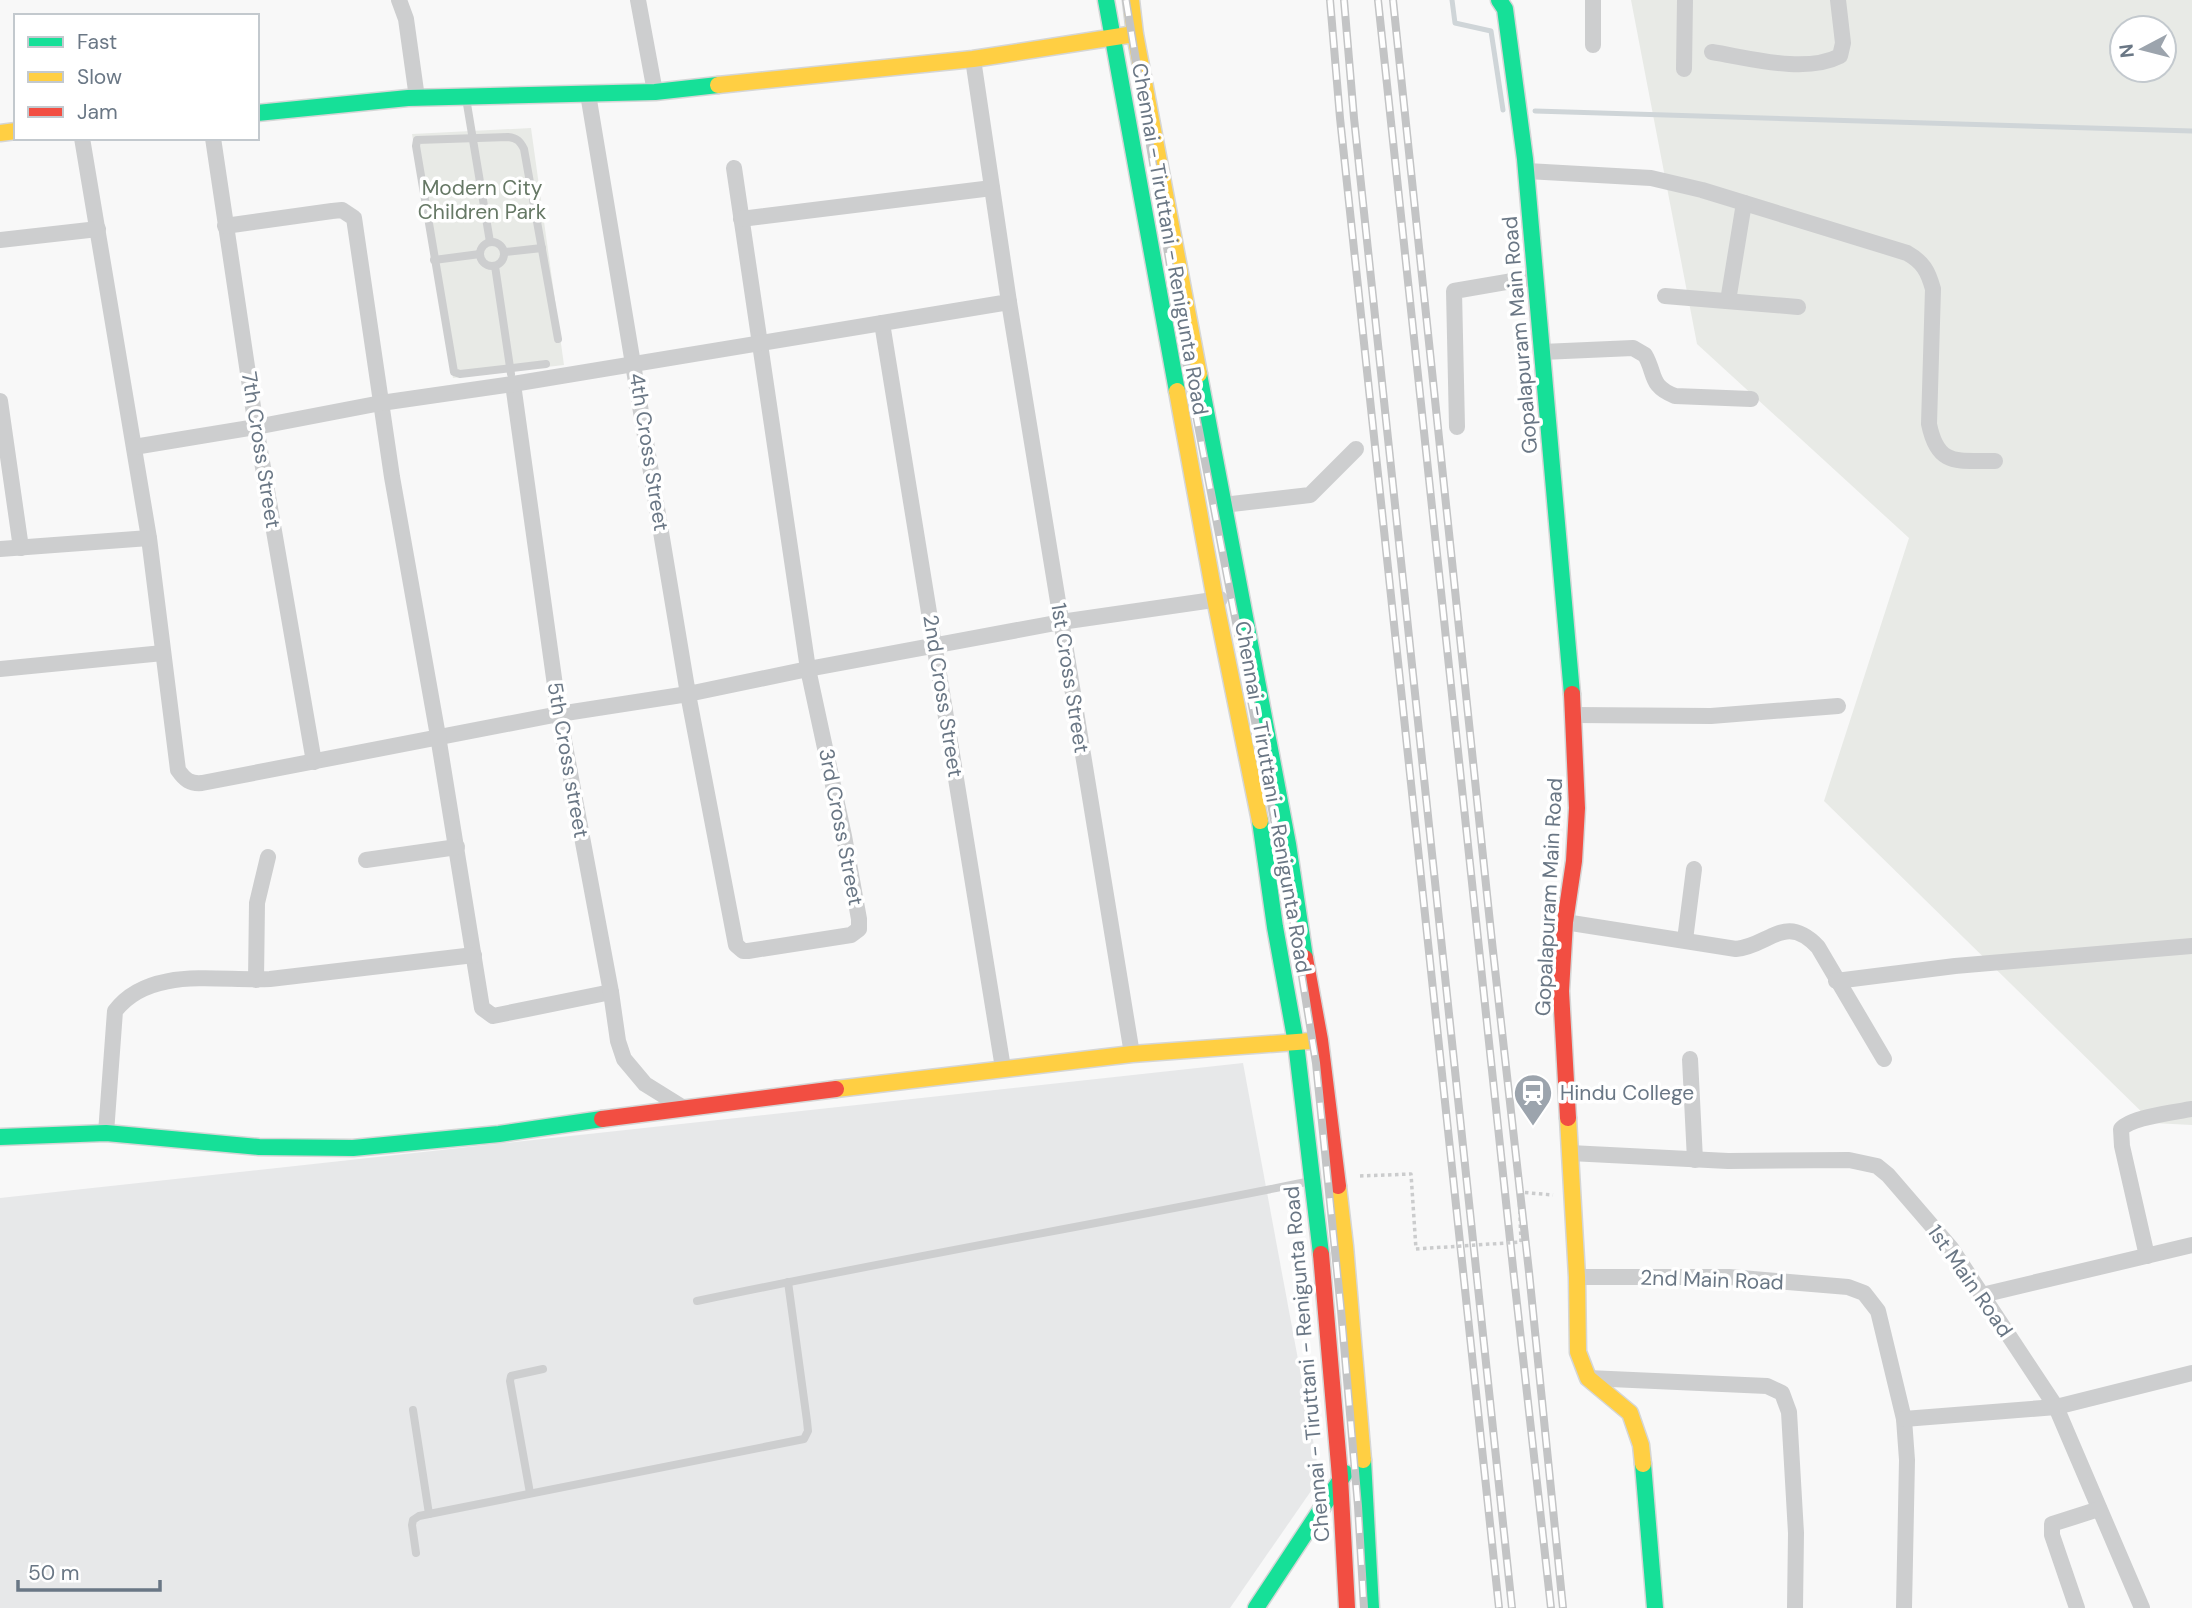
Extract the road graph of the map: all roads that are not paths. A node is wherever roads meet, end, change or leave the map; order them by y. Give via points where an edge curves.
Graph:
1 (399, 0) edge
2 (638, 0) edge
3 (1106, 0) edge
4 (1131, 0) edge
5 (1593, 0) edge
6 (1685, 0) edge
7 (1838, 0) edge
8 (1504, 3) edge
9 (1135, 34) junction
10 (1111, 37) junction
11 (1593, 45) dead end
12 (1712, 52) dead end
13 (973, 59) junction
14 (1684, 68) dead end
15 (655, 92) junction
16 (589, 94) junction
17 (417, 98) junction
18 (466, 98) junction
19 (259, 113) edge
20 (473, 139) junction
21 (82, 140) edge
22 (213, 140) edge
23 (734, 168) dead end
24 (1527, 170) junction
25 (992, 188) junction
26 (1744, 203) junction
27 (741, 219) junction
28 (225, 226) junction
29 (98, 229) junction
30 (0, 240) edge
31 (490, 242) junction
32 (542, 248) junction
33 (505, 252) junction
34 (480, 254) junction
35 (434, 260) junction
36 (495, 266) junction
37 (1535, 277) junction
38 (1665, 296) dead end
39 (1728, 301) junction
40 (1009, 302) junction
41 (1798, 307) dead end
42 (882, 323) junction
43 (558, 339) dead end
44 (760, 343) junction
45 (1542, 352) junction
46 (546, 364) dead end
47 (634, 364) junction
48 (512, 377) junction
49 (1751, 399) dead end
50 (0, 401) edge
51 (381, 402) junction
52 (256, 427) junction
53 (1457, 427) dead end
54 (134, 447) junction
55 (1356, 449) dead end
56 (1995, 461) dead end
57 (1223, 505) junction
58 (149, 538) junction
59 (21, 548) junction
60 (0, 549) edge
61 (1240, 597) junction
62 (1215, 599) junction
63 (1061, 622) junction
64 (935, 645) junction
65 (163, 653) junction
66 (0, 669) edge
67 (808, 669) junction
68 (688, 694) junction
69 (1838, 706) dead end
70 (559, 714) junction
71 (1574, 715) junction
72 (439, 736) junction
73 (314, 762) junction
74 (709, 810) joint
75 (457, 847) junction
76 (268, 857) dead end
77 (366, 860) dead end
78 (1694, 869) dead end
79 (1565, 922) junction
80 (1685, 940) junction
81 (2192, 946) edge
82 (474, 955) junction
83 (256, 979) junction
84 (1836, 981) junction
85 (611, 992) junction
86 (1320, 1040) junction
87 (1296, 1043) junction
88 (1132, 1054) junction
89 (1690, 1059) dead end
90 (1884, 1059) dead end
91 (1003, 1068) junction
92 (682, 1107) junction
93 (2192, 1109) edge
94 (106, 1133) junction
95 (0, 1137) edge
96 (1570, 1153) junction
97 (1695, 1160) junction
98 (1336, 1177) junction
99 (1313, 1181) junction
100 (2192, 1245) edge
101 (2147, 1256) junction
102 (1577, 1277) junction
103 (788, 1282) junction
104 (1982, 1295) junction
105 (698, 1300) dead end
106 (543, 1369) dead end
107 (2192, 1373) edge
108 (1588, 1378) junction
109 (2056, 1407) junction
110 (412, 1410) dead end
111 (1904, 1419) junction
112 (1362, 1456) junction
113 (1340, 1476) junction
114 (530, 1493) junction
115 (2099, 1508) junction
116 (429, 1514) junction
117 (416, 1553) dead end
118 (1256, 1608) edge
119 (1347, 1608) edge
120 (1371, 1608) edge
121 (1655, 1608) edge
122 (1795, 1608) edge
123 (1905, 1608) edge
124 (2077, 1608) edge
125 (2142, 1608) edge

1 - 17 street
2 - 15 street
3 - 10 main road, Chennai - Tiruttani - Renigunta Road
4 - 9 main road, Chennai - Tiruttani - Renigunta Road
5 - 11 street
6 - 14 street
7 - 12 street via 1843,43 1840,56 1827,63 1800,65
8 - 24 main road, Gopalapuram Main Road
9 - 10 main road
9 - 57 main road, Chennai - Tiruttani - Renigunta Road
10 - 13 main road
10 - 62 main road, Chennai - Tiruttani - Renigunta Road
13 - 15 main road
13 - 25 street, 1st Cross Street
15 - 16 main road
16 - 18 main road
16 - 47 street, 4th Cross Street
17 - 18 main road
17 - 19 main road
18 - 20 lane
20 - 31 lane
20 - 32 lane via 508,137 521,142
20 - 35 lane via 419,139 416,143
21 - 29 street
22 - 28 street, 7th Cross Street
23 - 27 street
24 - 26 street via 1651,178
24 - 37 main road, Gopalapuram Main Road
25 - 27 street
25 - 40 street, 1st Cross Street
26 - 39 street
26 - 56 street via 1907,253 1920,261 1933,289 1932,441 1954,460
27 - 44 street
28 - 51 street via 342,210 354,218
28 - 52 street, 7th Cross Street
29 - 30 street
29 - 54 street
31 - 33 lane via 501,245
31 - 34 lane
32 - 33 lane
32 - 43 lane
33 - 36 lane
34 - 35 lane
34 - 36 lane via 484,263
35 - 48 lane via 454,372
36 - 48 lane
37 - 45 main road, Gopalapuram Main Road
37 - 53 street via 1454,291
38 - 39 street
39 - 41 street
40 - 42 street
40 - 63 street, 1st Cross Street
42 - 44 street
42 - 64 street, 2nd Cross Street
44 - 47 street
44 - 67 street
45 - 49 street via 1633,348 1645,355 1654,382 1667,393
45 - 71 main road, Gopalapuram Main Road
46 - 48 lane
47 - 48 street
47 - 68 street, 4th Cross Street
48 - 51 street
48 - 70 street, 5th Cross street
50 - 59 street
51 - 52 street
51 - 72 street
52 - 54 street
52 - 73 street, 7th Cross Street
54 - 58 street
55 - 57 street via 1310,495
57 - 61 main road, Chennai - Tiruttani - Renigunta Road
58 - 59 street
58 - 65 street
59 - 60 street
61 - 62 street
61 - 86 main road, Chennai - Tiruttani - Renigunta Road via 1289,844
62 - 63 street
62 - 87 main road, Chennai - Tiruttani - Renigunta Road via 1265,848
63 - 64 street
63 - 88 street, 1st Cross Street
64 - 67 street
64 - 91 street, 2nd Cross Street
65 - 66 street
65 - 73 street via 178,769 185,779 202,783
67 - 68 street
67 - 74 street, 3rd Cross Street via 859,929 851,935 739,949
68 - 70 street
68 - 74 street, 4th Cross Street
69 - 71 street via 1711,716
70 - 72 street
70 - 85 street, 5th Cross street
71 - 79 main road, Gopalapuram Main Road via 1577,808
72 - 73 street
72 - 75 street
75 - 77 street
75 - 82 street
76 - 83 street via 257,903
78 - 80 street
79 - 80 street
79 - 96 main road, Gopalapuram Main Road via 1561,991
80 - 84 street via 1736,949 1775,932 1790,931 1808,937 1818,947
81 - 84 street
82 - 83 street
82 - 85 street via 482,1009 489,1015
83 - 94 street via 172,981 143,988 124,999 113,1028
84 - 90 street
85 - 92 street, 5th Cross street via 624,1059 645,1084
86 - 87 main road
86 - 98 main road, Chennai - Tiruttani - Renigunta Road
87 - 88 main road
87 - 99 main road, Chennai - Tiruttani - Renigunta Road
88 - 91 main road
89 - 97 street
91 - 92 main road
92 - 94 main road via 499,1134 353,1148 258,1147
93 - 101 street via 2121,1129
94 - 95 main road
96 - 97 street, 1st Main Road
96 - 102 main road, Gopalapuram Main Road
97 - 104 street, 1st Main Road via 1849,1160 1877,1167 1951,1248
98 - 99 lane
98 - 112 main road, Chennai - Tiruttani - Renigunta Road
99 - 103 lane
99 - 113 main road, Chennai - Tiruttani - Renigunta Road
100 - 101 street
101 - 104 street
102 - 108 main road, Gopalapuram Main Road via 1578,1352
102 - 111 street, 2nd Main Road via 1729,1277 1847,1287 1864,1293 1878,1311
103 - 105 lane
103 - 114 lane via 807,1421 804,1439
104 - 109 street, 1st Main Road
106 - 114 lane via 514,1375 510,1381
107 - 109 street
108 - 121 main road via 1630,1413 1641,1445
108 - 122 street via 1767,1386 1782,1393 1789,1412
109 - 111 street
109 - 115 street, 1st Main Road
110 - 116 lane
111 - 123 street
112 - 113 main road
112 - 120 main road, Chennai - Tiruttani - Renigunta Road
113 - 118 main road
113 - 119 main road, Chennai - Tiruttani - Renigunta Road
114 - 116 lane
115 - 124 street via 2052,1524
115 - 125 street, 1st Main Road
116 - 117 lane via 412,1520

